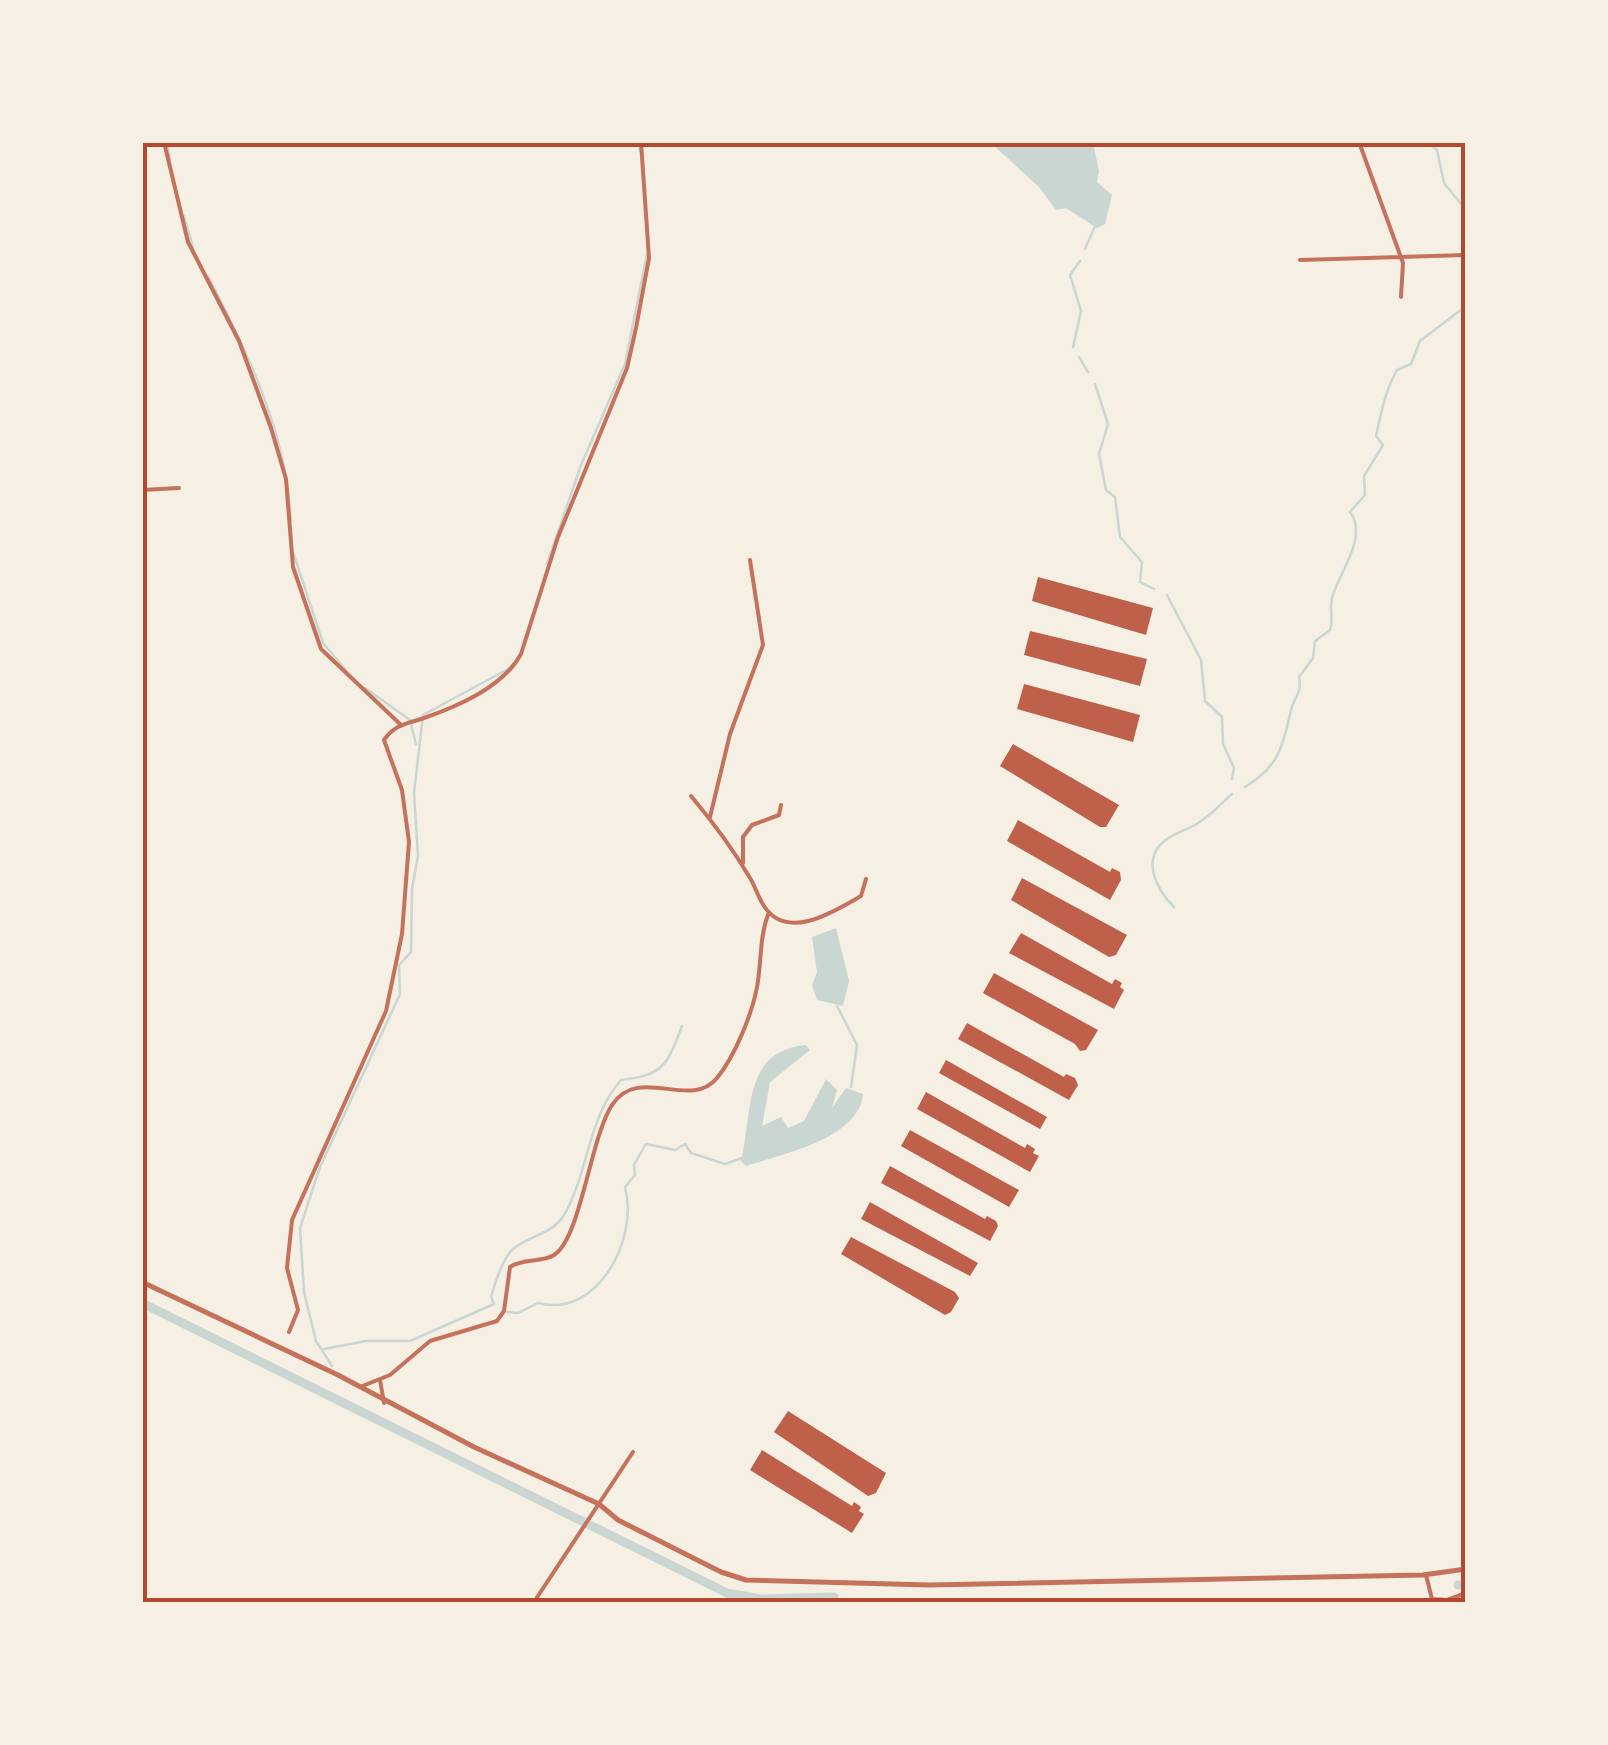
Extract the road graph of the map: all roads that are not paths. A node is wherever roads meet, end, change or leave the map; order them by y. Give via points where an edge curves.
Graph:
1 (164, 142) edge
2 (641, 142) edge
3 (1359, 142) edge
4 (1466, 255) edge
5 (1401, 259) junction
6 (1300, 260) dead end
7 (1402, 297) dead end
8 (179, 488) dead end
9 (142, 490) edge
10 (750, 560) dead end
11 (400, 724) junction
12 (691, 796) dead end
13 (781, 804) dead end
14 (710, 818) junction
15 (743, 868) junction
16 (866, 879) dead end
17 (769, 912) junction
18 (142, 1282) edge
19 (289, 1332) dead end
20 (380, 1380) junction
21 (358, 1388) junction
22 (384, 1404) junction
23 (632, 1452) dead end
24 (599, 1504) junction
25 (1466, 1569) edge
26 (1426, 1575) junction
27 (1466, 1594) edge
28 (534, 1602) edge

1 - 11 street via 188,242 239,341 271,428 286,479 293,568 321,649
2 - 11 street via 650,258 633,342 521,654 496,684
3 - 5 street
4 - 5 street
5 - 6 street
5 - 7 street
8 - 9 street
10 - 14 street via 763,645 730,734
11 - 19 street via 384,740 402,790 409,842 392,996 295,1208 287,1268 298,1310
12 - 14 street
13 - 15 street via 779,815 752,825 742,837
14 - 15 street
15 - 17 street
16 - 17 street via 861,896 812,920 782,921
17 - 20 street via 759,941 754,1004 717,1077 700,1089 637,1086 615,1101 586,1167 564,1245 553,1256 510,1267 497,1322 430,1341
18 - 21 street
20 - 21 street
20 - 22 street
21 - 22 street
22 - 24 street
23 - 24 street
24 - 26 street via 721,1572 760,1582
24 - 28 street
25 - 26 street
26 - 27 street via 1432,1599

